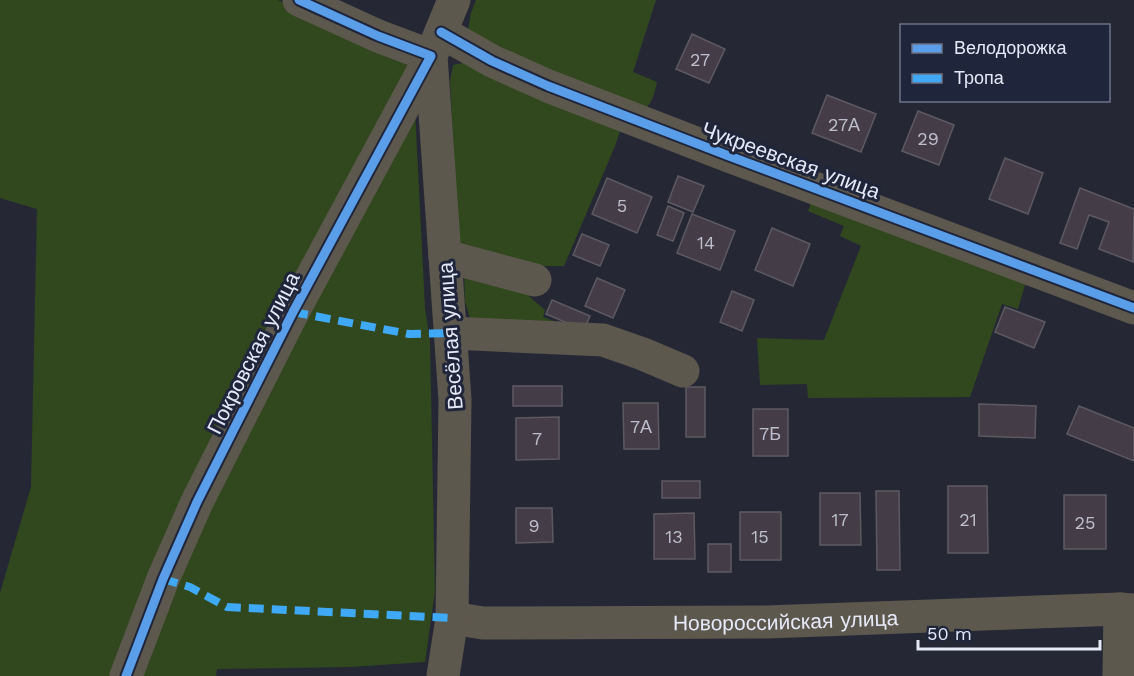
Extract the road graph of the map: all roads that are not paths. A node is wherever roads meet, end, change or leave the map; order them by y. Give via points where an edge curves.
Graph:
1 (299, 0) edge
2 (454, 0) edge
3 (436, 44) junction
4 (445, 256) junction
5 (535, 280) dead end
6 (1134, 308) edge
7 (451, 333) junction
8 (683, 371) dead end
9 (1127, 610) edge
10 (452, 618) junction
11 (126, 676) edge
12 (443, 676) edge
13 (1119, 676) edge

1 - 3 street, Чукреевская улица via 378,36
2 - 3 street, Весёлая улица
3 - 4 street, Весёлая улица
3 - 6 street, Чукреевская улица via 492,61 729,156
3 - 11 street, Покровская улица via 197,502
4 - 5 street
4 - 7 street, Весёлая улица
7 - 8 street via 603,340
7 - 10 street, Весёлая улица via 456,400
9 - 10 street, Новороссийская улица via 767,622 483,623
9 - 13 street
10 - 12 street, Весёлая улица

